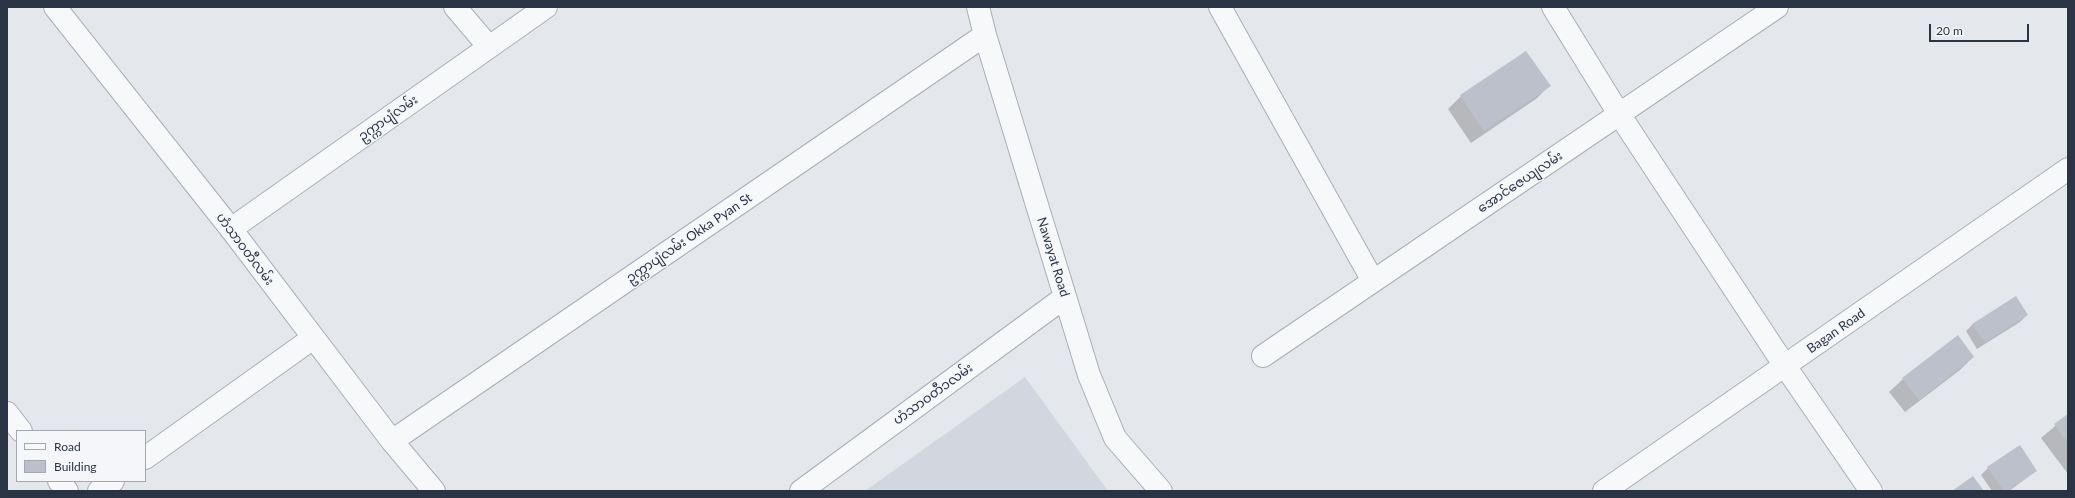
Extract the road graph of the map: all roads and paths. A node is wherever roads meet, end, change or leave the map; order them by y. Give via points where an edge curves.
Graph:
1 (55, 7) edge
2 (455, 7) edge
3 (546, 7) edge
4 (978, 7) edge
5 (1220, 7) edge
6 (1553, 7) edge
7 (1777, 7) edge
8 (985, 35) junction
9 (488, 47) junction
10 (1619, 114) junction
11 (2068, 169) edge
12 (231, 230) junction
13 (1373, 281) junction
14 (1065, 297) junction
15 (313, 338) junction
16 (1262, 356) dead end
17 (1786, 366) junction
18 (7, 413) edge
19 (20, 430) edge
20 (392, 441) junction
21 (146, 457) edge
22 (60, 482) edge
23 (112, 482) edge
24 (67, 491) edge
25 (99, 491) edge
26 (434, 491) edge
27 (801, 491) edge
28 (1161, 491) edge
29 (1604, 491) edge
30 (1871, 491) edge

1 - 12 street, ဟံသာဝတီလမ်း
2 - 9 street
3 - 9 street, ဥက္ကာပျံလမ်း
4 - 8 street, Nawayat Road
5 - 13 street
6 - 10 street
7 - 10 street, အောင်ဇေယျလမ်း
8 - 14 street, Nawayat Road
8 - 20 street, ဥက္ကာပျံလမ်း Okka Pyan St
9 - 12 street, ဥက္ကာပျံလမ်း
10 - 13 street, အောင်ဇေယျလမ်း
10 - 17 street
11 - 17 street, Bagan Road
12 - 15 street, ဟံသာဝတီလမ်း
13 - 16 street, အောင်ဇေယျလမ်း
14 - 27 street, ဟံသာဝတီ၁လမ်း
14 - 28 street, Nawayat Road via 1089,375 1115,438
15 - 20 street, ဟံသာဝတီလမ်း
15 - 21 street
17 - 29 street, Bagan Road
17 - 30 street
18 - 19 street
20 - 26 street, ဟံသာဝတီလမ်း
22 - 24 street
23 - 25 street

